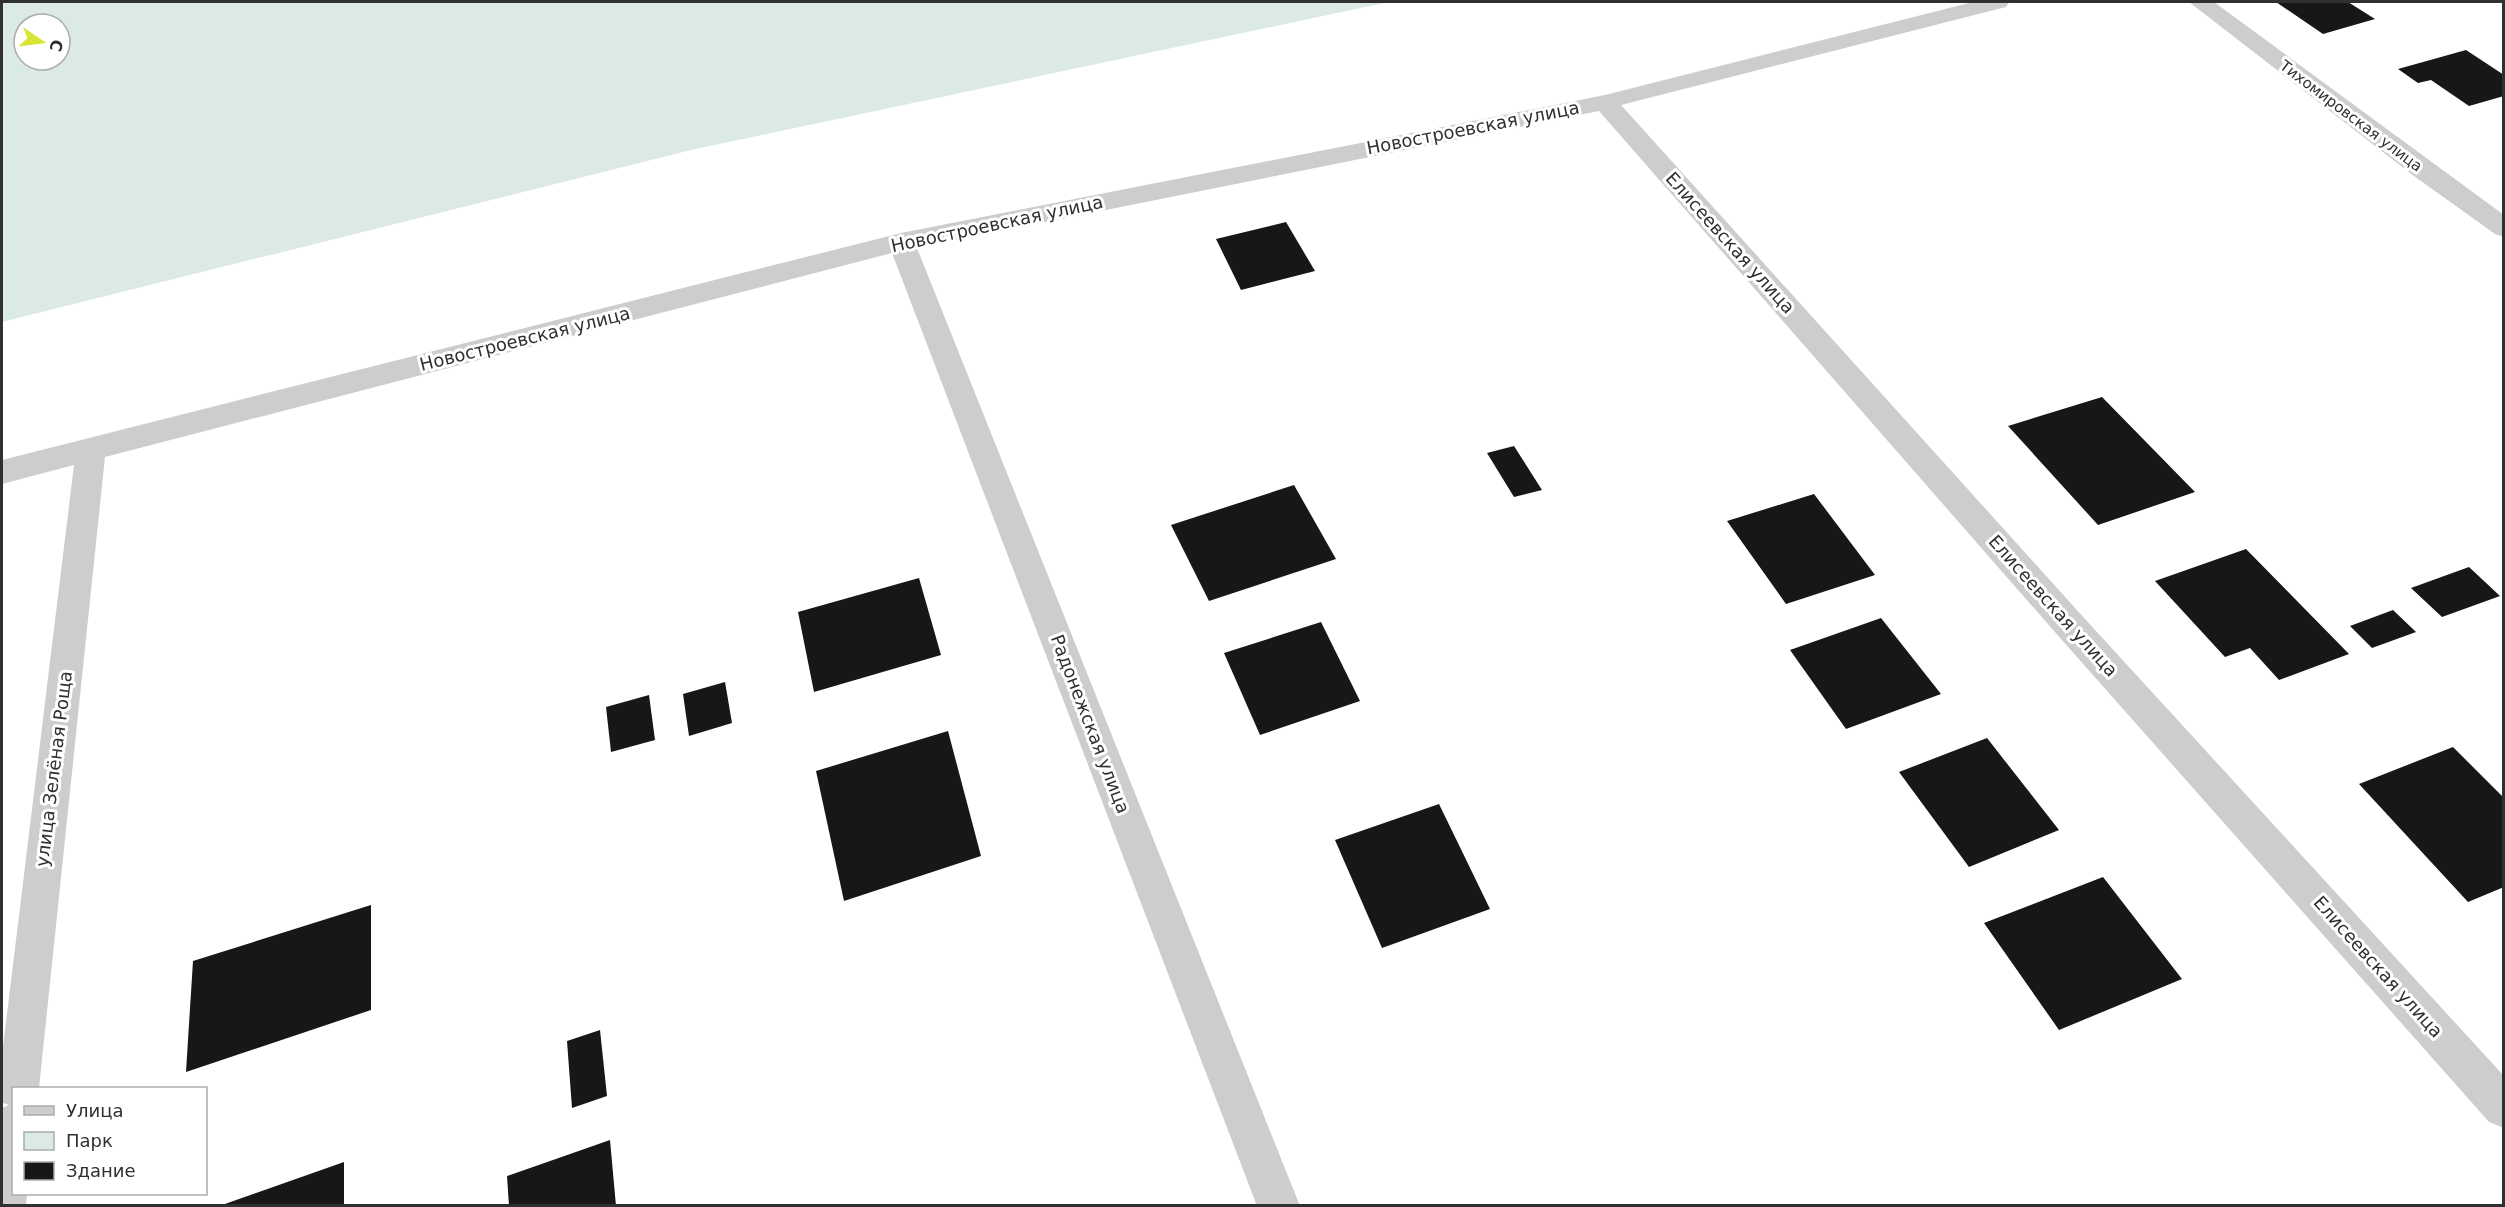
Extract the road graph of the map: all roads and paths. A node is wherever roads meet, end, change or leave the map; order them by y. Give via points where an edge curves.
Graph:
1 (1998, 2) edge
2 (2200, 2) edge
3 (1605, 102) junction
4 (2504, 228) edge
5 (901, 242) junction
6 (91, 450) junction
7 (2, 472) edge
8 (18, 1087) edge
9 (2504, 1107) edge
10 (12, 1140) edge
11 (4, 1206) edge
12 (1279, 1206) edge

1 - 3 street, Новостроевская улица
2 - 4 street, Тихомировская улица
3 - 5 street, Новостроевская улица
3 - 9 street, Елисеевская улица
5 - 6 street, Новостроевская улица
5 - 12 street, Радонежская улица
6 - 7 street, Новостроевская улица
6 - 8 street, улица Зелёная Роща
10 - 11 street

